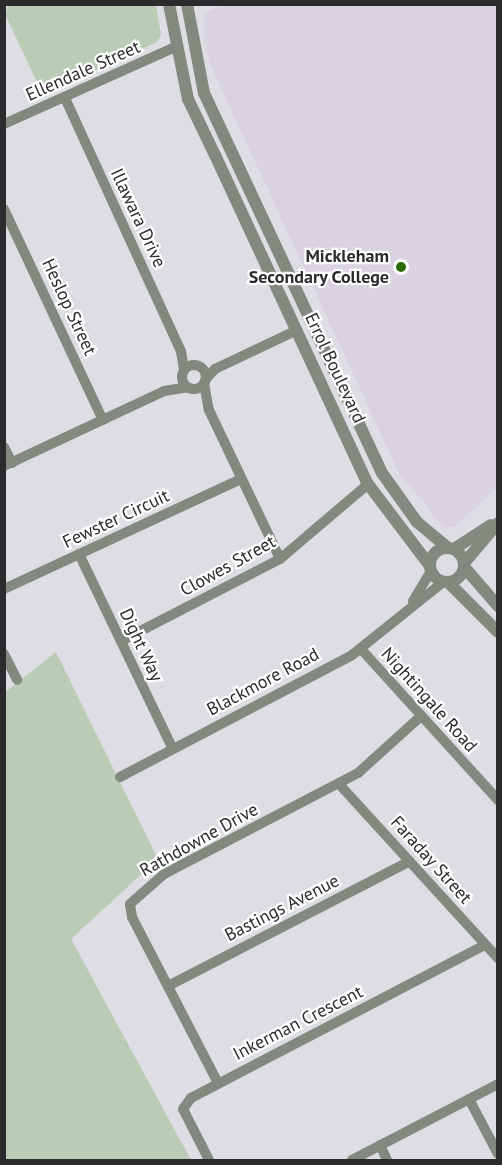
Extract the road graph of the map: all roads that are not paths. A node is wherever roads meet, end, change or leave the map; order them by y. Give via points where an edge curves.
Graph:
1 (169, 4) edge
2 (187, 4) edge
3 (175, 47) junction
4 (65, 98) junction
5 (4, 124) edge
6 (4, 209) edge
7 (297, 330) junction
8 (231, 361) junction
9 (190, 369) junction
10 (205, 381) junction
11 (189, 388) junction
12 (164, 391) junction
13 (209, 410) junction
14 (103, 420) junction
15 (4, 447) edge
16 (8, 464) edge
17 (241, 478) junction
18 (368, 484) junction
19 (498, 522) edge
20 (451, 548) junction
21 (79, 554) junction
22 (280, 559) junction
23 (465, 565) junction
24 (430, 568) junction
25 (446, 582) junction
26 (4, 589) edge
27 (411, 603) junction
28 (498, 606) edge
29 (498, 632) edge
30 (121, 641) junction
31 (361, 649) junction
32 (4, 654) edge
33 (17, 680) dead end
34 (421, 716) junction
35 (173, 749) junction
36 (120, 777) dead end
37 (339, 784) junction
38 (498, 800) edge
39 (410, 861) junction
40 (485, 945) junction
41 (498, 958) edge
42 (168, 986) junction
43 (218, 1083) junction
44 (498, 1084) edge
45 (469, 1099) junction
46 (380, 1145) junction
47 (498, 1154) edge
48 (209, 1161) edge
49 (352, 1161) edge
50 (387, 1161) edge

1 - 3 street, Errol Boulevard
2 - 20 street, Errol Boulevard via 204,93 382,473 411,516
3 - 4 street, Ellendale Street
3 - 7 street, Errol Boulevard via 188,99
4 - 5 street, Ellendale Street
4 - 9 street, Illawara Drive
6 - 14 street, Heslop Street
7 - 8 street
7 - 18 street, Errol Boulevard
8 - 9 street
8 - 10 street
9 - 10 street
9 - 11 street
9 - 12 street
10 - 11 street
10 - 13 street
11 - 12 street
11 - 13 street
12 - 14 street
13 - 17 street
14 - 16 street
15 - 16 street
17 - 21 street, Fewster Circuit
17 - 22 street
18 - 22 street, Clowes Street
18 - 24 street, Errol Boulevard
19 - 20 street
19 - 23 street
20 - 23 street, Errol Boulevard
20 - 24 street via 437,551
21 - 26 street, Fewster Circuit
21 - 30 street, Dight Way
22 - 30 street, Clowes Street
23 - 25 street
23 - 28 street
24 - 25 street, Errol Boulevard
24 - 27 street, Blackmore Road
25 - 27 street, Blackmore Road
25 - 29 street
27 - 31 street, Blackmore Road
30 - 35 street, Dight Way
31 - 34 street, Nightingale Road
31 - 35 street, Blackmore Road
32 - 33 street
34 - 37 street, Rathdowne Drive
34 - 38 street, Nightingale Road
35 - 36 street, Blackmore Road
37 - 39 street, Faraday Street
37 - 42 street, Rathdowne Drive via 164,874 136,896 129,910
39 - 40 street, Faraday Street
39 - 42 street, Bastings Avenue
40 - 41 street, Faraday Street
40 - 43 street, Inkerman Crescent
42 - 43 street, Rathdowne Drive
43 - 48 street, Inkerman Crescent via 183,1106
44 - 45 street
45 - 46 street
45 - 47 street
46 - 49 street
46 - 50 street

